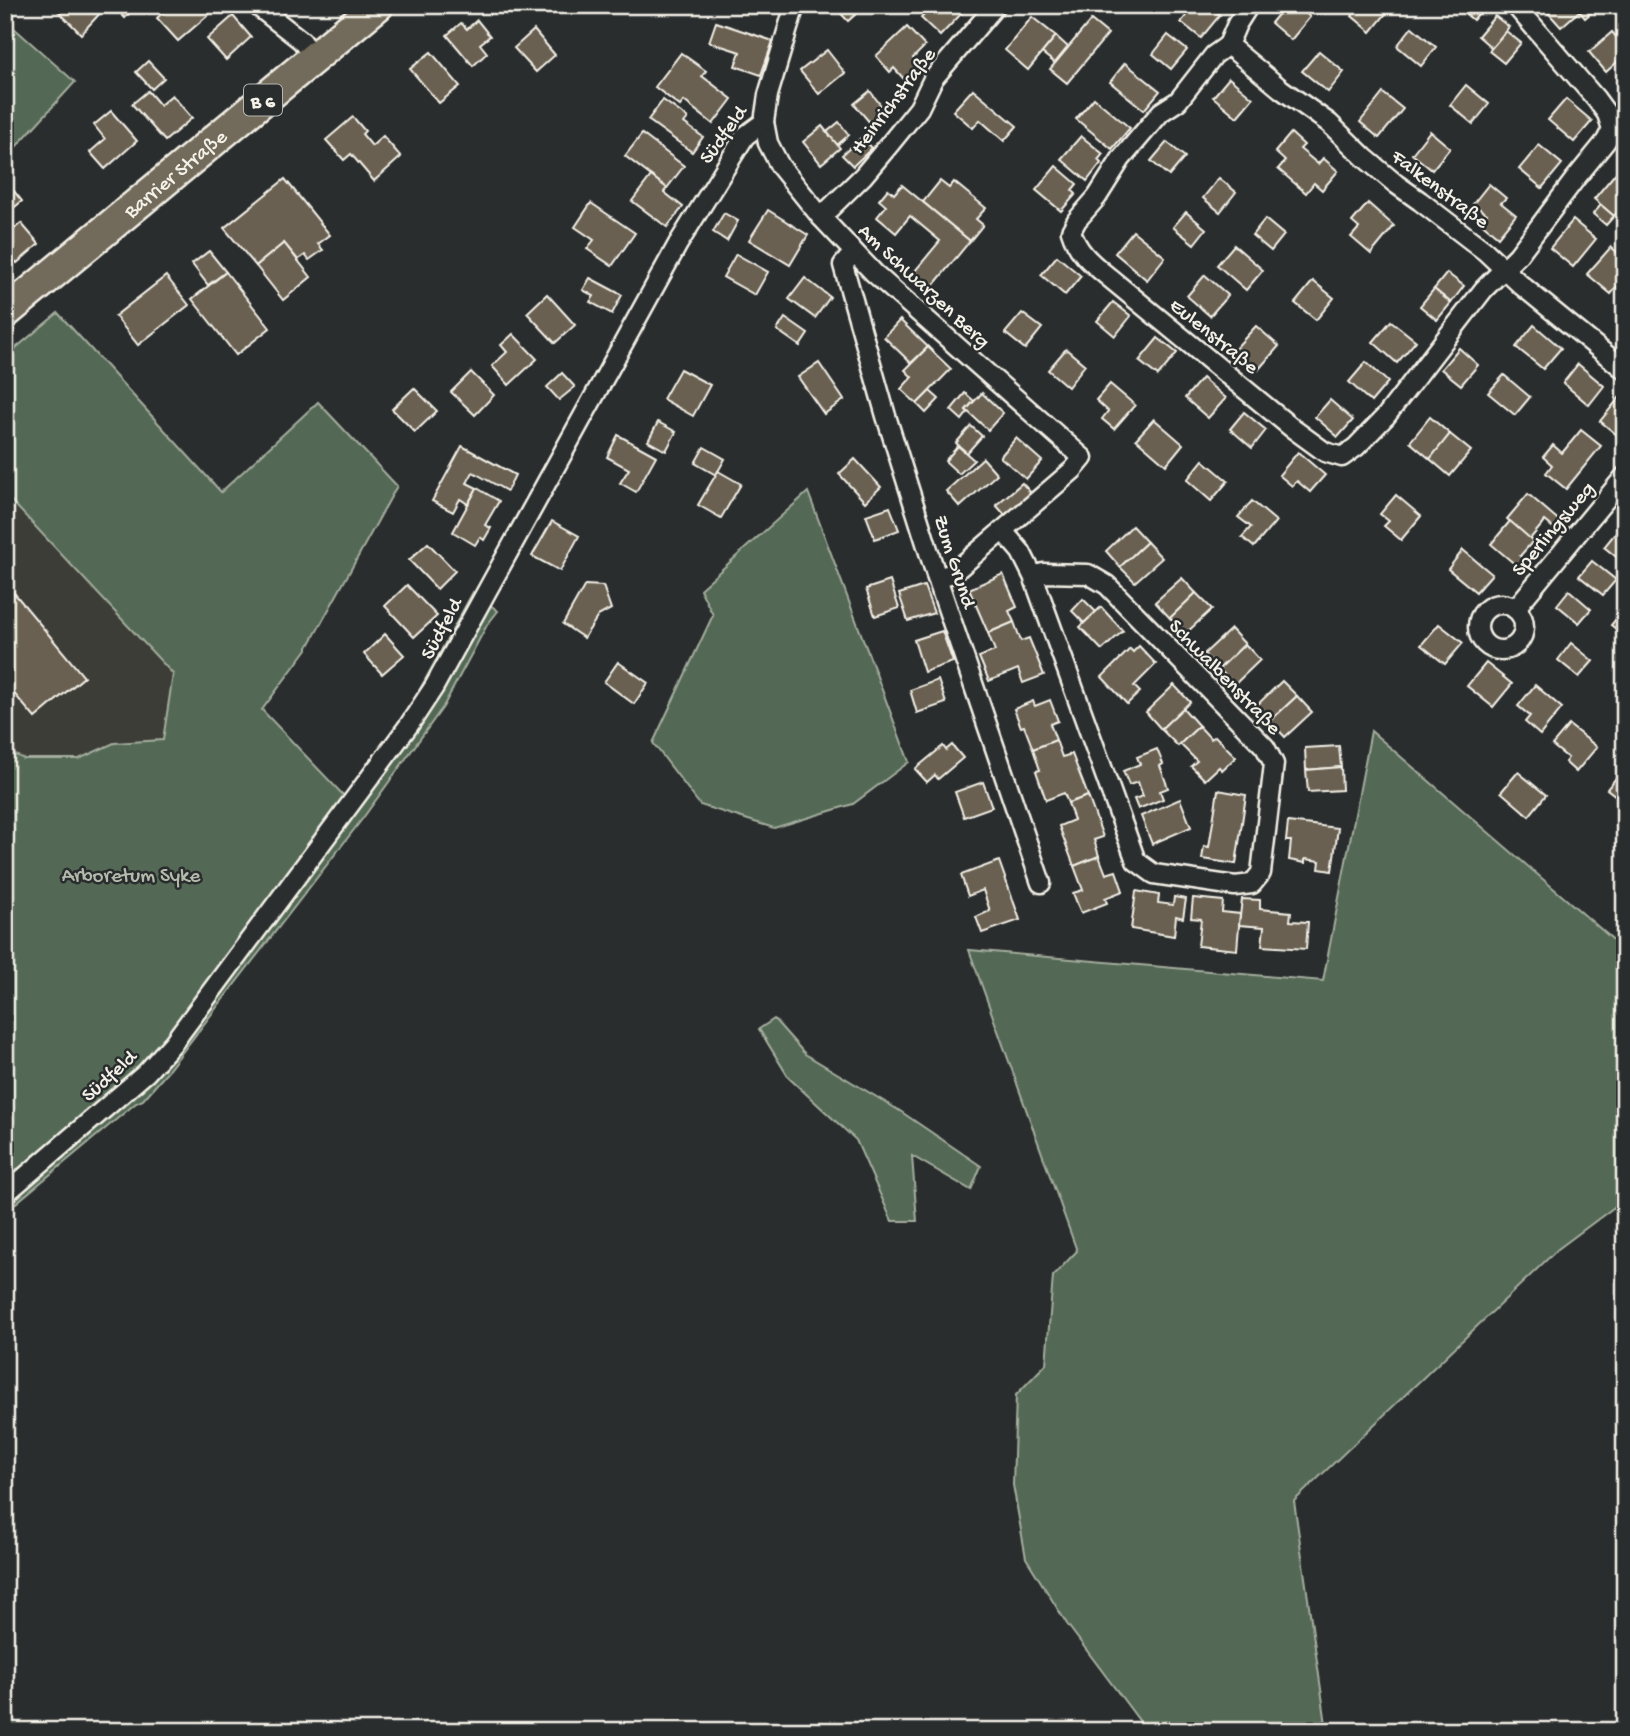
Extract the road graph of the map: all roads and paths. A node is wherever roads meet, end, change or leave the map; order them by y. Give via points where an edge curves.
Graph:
1 (256, 5) edge
2 (377, 5) edge
3 (795, 5) edge
4 (996, 5) edge
5 (1249, 5) edge
6 (1515, 5) edge
7 (1228, 45) junction
8 (314, 58) junction
9 (764, 122) junction
10 (821, 217) junction
11 (854, 252) junction
12 (1504, 269) junction
13 (5, 313) edge
14 (1625, 370) edge
15 (1625, 476) edge
16 (1003, 531) junction
17 (1032, 576) junction
18 (937, 579) junction
19 (1515, 609) dead end
20 (1041, 883) dead end
21 (5, 1194) edge

1 - 8 street via 302,41
2 - 8 main road, Barrier Straße / B 6
3 - 9 street, Südfeld
4 - 10 street, Heinrichstraße via 933,79 919,108 889,145
5 - 7 street
6 - 12 street via 1596,99 1612,129
7 - 12 street, Falkenstraße
7 - 12 street, Eulenstraße via 1121,159 1071,230 1088,260 1292,428 1325,452 1342,457 1356,447
8 - 13 main road, Barrier Straße / B 6
9 - 10 street, Am Schwarzen Berg via 780,166
9 - 21 street, Südfeld via 745,136 678,244 410,725 173,1044 146,1073
10 - 11 street, Am Schwarzen Berg
11 - 16 street, Am Schwarzen Berg via 1083,458
11 - 18 street, Zum Grund via 843,265
12 - 14 street, Falkenstraße
15 - 19 street, Sperlingsweg
16 - 17 street, Schwalbenstraße via 1021,552
16 - 18 street via 953,573
17 - 17 street, Schwalbenstraße via 1136,861 1153,874 1235,886 1252,884 1261,873 1274,764 1265,747 1107,585 1088,574
18 - 20 street, Zum Grund

